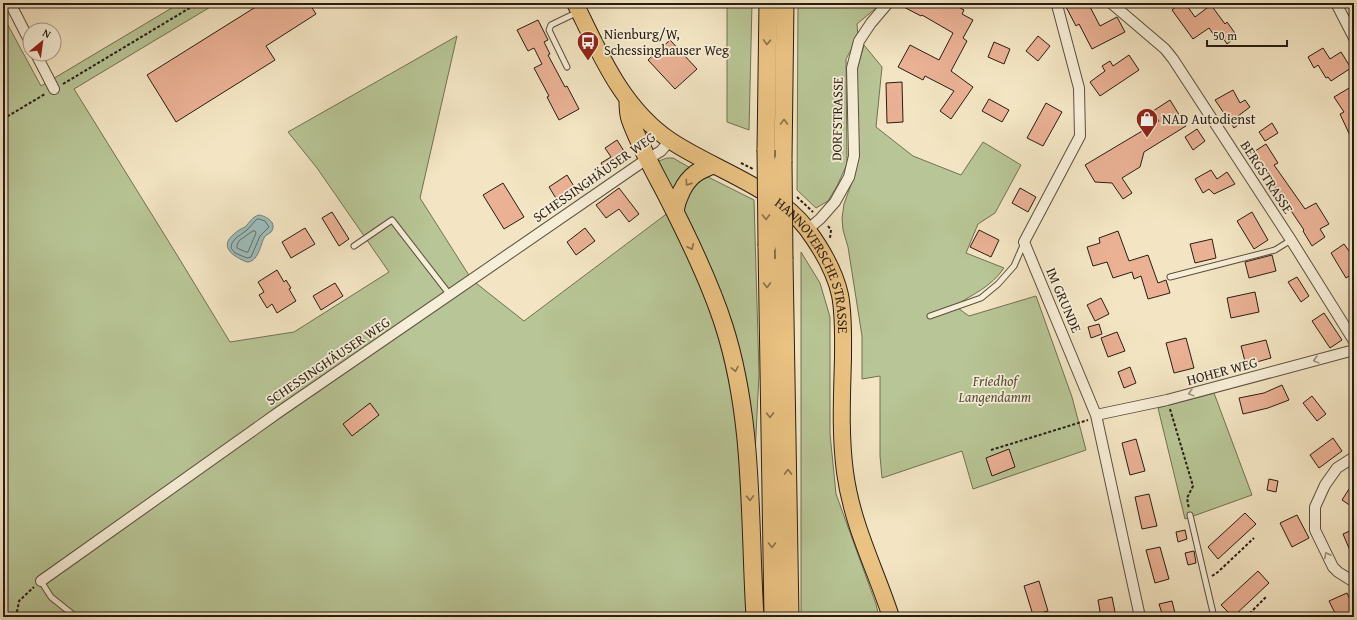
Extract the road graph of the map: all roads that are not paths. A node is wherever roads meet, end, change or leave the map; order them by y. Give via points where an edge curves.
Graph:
1 (10, 3) edge
2 (768, 3) edge
3 (785, 3) edge
4 (888, 3) edge
5 (1059, 3) edge
6 (1111, 3) edge
7 (1336, 3) edge
8 (577, 7) edge
9 (22, 26) edge
10 (1354, 38) edge
11 (40, 62) edge
12 (567, 67) dead end
13 (54, 89) road end
14 (628, 101) junction
15 (670, 140) junction
16 (648, 158) junction
17 (712, 164) junction
18 (675, 211) junction
19 (807, 230) junction
20 (1292, 240) junction
21 (1024, 242) junction
22 (354, 246) dead end
23 (1170, 277) dead end
24 (450, 295) junction
25 (930, 316) dead end
26 (1354, 341) edge
27 (1354, 350) edge
28 (1096, 416) junction
29 (1354, 457) edge
30 (1190, 515) road end
31 (41, 580) joint
32 (1354, 582) edge
33 (790, 594) junction
34 (76, 617) edge
35 (755, 617) edge
36 (773, 617) edge
37 (790, 617) edge
38 (795, 617) edge
39 (891, 617) edge
40 (1140, 617) edge
41 (1214, 617) edge

1 - 9 street
2 -> 36 highway, bridge via 766,150
33 -> 3 highway, bridge via 783,161
4 - 19 street, DORFSTRASSE via 870,23 859,41 852,68 854,156 849,177 835,202
5 - 21 street via 1057,6 1079,88 1080,136
6 - 20 street, BERGSTRASSE via 1165,49 1173,59
7 - 10 street
8 - 12 lane via 551,25 549,30
8 - 14 main road, HANNOVERSCHE STRASSE via 614,80
11 - 13 street
14 - 15 main road, HANNOVERSCHE STRASSE via 648,123
14 - 16 highway via 630,118
15 - 16 street, SCHESSINGHÄUSER WEG via 661,151
15 - 17 main road, HANNOVERSCHE STRASSE
16 - 18 highway
16 - 24 street, SCHESSINGHÄUSER WEG
17 -> 18 highway via 694,174 682,191
17 - 19 main road, HANNOVERSCHE STRASSE via 773,198 793,213
18 -> 35 highway via 709,285 735,366 750,477
19 - 39 main road, HANNOVERSCHE STRASSE via 829,266 839,294 843,323 842,443 845,474 861,539
20 - 23 lane via 1275,250
20 - 26 street, BERGSTRASSE
21 - 25 lane via 1014,266 981,298
21 - 28 street, IM GRUNDE
22 - 24 lane via 392,220
24 - 31 street, SCHESSINGHÄUSER WEG
27 -> 28 street, HOHER WEG via 1167,400
28 - 40 street, IM GRUNDE
32 -> 29 street via 1333,567 1315,530 1315,507 1324,485 1337,468
30 - 41 lane
31 - 34 lane via 51,597
33 - 37 highway
33 - 38 highway

